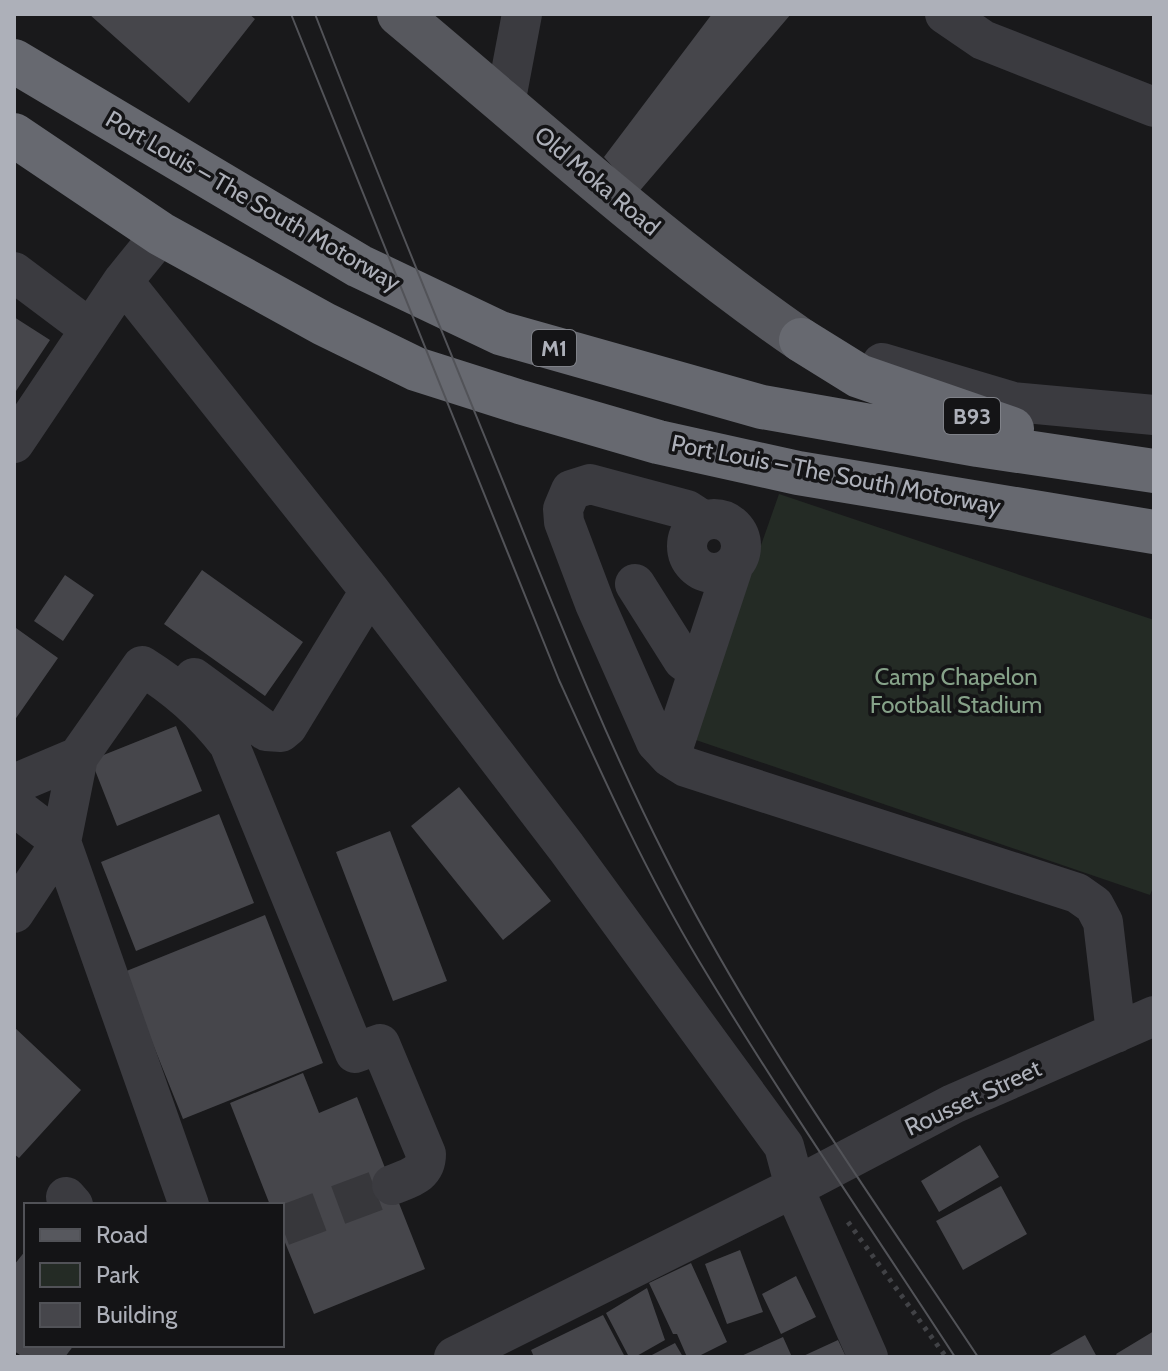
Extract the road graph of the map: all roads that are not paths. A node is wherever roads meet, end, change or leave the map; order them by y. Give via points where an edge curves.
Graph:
1 (399, 14) edge
2 (522, 14) edge
3 (945, 14) edge
4 (14, 61) edge
5 (505, 104) junction
6 (1154, 107) edge
7 (14, 135) edge
8 (161, 234) junction
9 (14, 272) edge
10 (123, 281) junction
11 (90, 329) junction
12 (801, 340) junction
13 (1154, 415) edge
14 (14, 443) edge
15 (1152, 471) edge
16 (704, 521) junction
17 (1154, 532) edge
18 (690, 559) junction
19 (734, 564) junction
20 (635, 584) junction
21 (370, 591) junction
22 (595, 604) junction
23 (142, 666) junction
24 (698, 671) junction
25 (78, 757) junction
26 (670, 757) junction
27 (14, 784) edge
28 (14, 806) edge
29 (61, 842) junction
30 (14, 913) edge
31 (1154, 1016) edge
32 (1116, 1033) junction
33 (392, 1185) tunnel mouth
34 (795, 1187) junction
35 (188, 1203) edge
36 (454, 1357) edge
37 (868, 1357) edge

1 - 5 main road, Old Moka Road / B93
2 - 5 street
3 - 6 street via 983,40
4 - 15 highway, Port Louis – The South Motorway / M1 via 359,266 500,333 762,407
5 - 12 main road, Old Moka Road / B93 via 672,244
7 - 8 highway, Port Louis – The South Motorway
8 - 10 street
8 - 17 highway, Port Louis – The South Motorway via 416,369 520,402 658,442 798,473
9 - 11 street
10 - 11 street
10 - 21 street
11 - 14 street
12 - 13 street via 1013,402
12 - 15 highway, B93 via 859,376 904,393
16 - 18 street via 691,533
16 - 19 street via 721,520 736,531 741,548
16 - 22 street via 687,510 590,484 571,490 564,522
18 - 19 street via 711,573
18 - 20 street
19 - 24 street
20 - 22 street
20 - 24 street via 683,660
21 - 23 street via 281,732 266,731 161,654 150,655
21 - 34 street via 566,847 784,1146
22 - 26 street via 656,742
23 - 25 street
23 - 33 street via 173,685 229,744 355,1053 380,1044 426,1154 422,1170
24 - 26 street
25 - 27 street
25 - 29 street
26 - 32 street via 686,767 1077,893 1094,905 1103,922
28 - 29 street
29 - 30 street
29 - 35 street
31 - 32 street, Rousset Street
32 - 34 street, Rousset Street via 953,1104
34 - 36 street, Rousset Street
34 - 37 street

